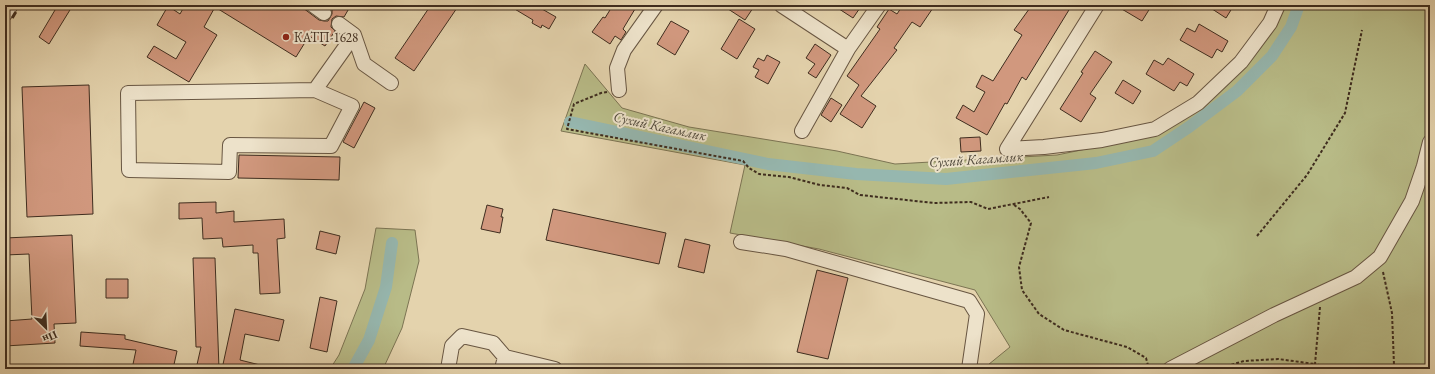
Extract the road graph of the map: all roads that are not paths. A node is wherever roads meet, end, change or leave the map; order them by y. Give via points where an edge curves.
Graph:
1 (11, 5) edge
2 (656, 5) edge
3 (780, 5) edge
4 (879, 5) edge
5 (1097, 5) edge
6 (1278, 5) edge
7 (5, 14) edge
8 (339, 24) dead end
9 (354, 36) junction
10 (848, 49) junction
11 (391, 83) dead end
12 (315, 90) junction
13 (619, 90) road end
14 (802, 131) dead end
15 (1430, 142) edge
16 (741, 242) dead end
17 (504, 363) edge
18 (448, 369) edge
19 (555, 369) edge
20 (969, 369) edge
21 (1170, 369) edge

1 - 7 street
2 - 13 street via 624,50 617,68
3 - 10 street
4 - 10 street
5 - 6 street via 1007,150 1102,140 1155,128 1198,103 1241,62 1270,23
8 - 9 street
9 - 11 street via 364,64
9 - 12 street
10 - 14 street
12 - 12 street via 128,93 129,170 229,172 230,145 331,146 352,106
15 - 21 street via 1412,201 1380,257 1356,277 1274,315
16 - 20 street via 786,249 969,301 977,314
17 - 18 street via 493,343 462,336 452,346
17 - 19 street

